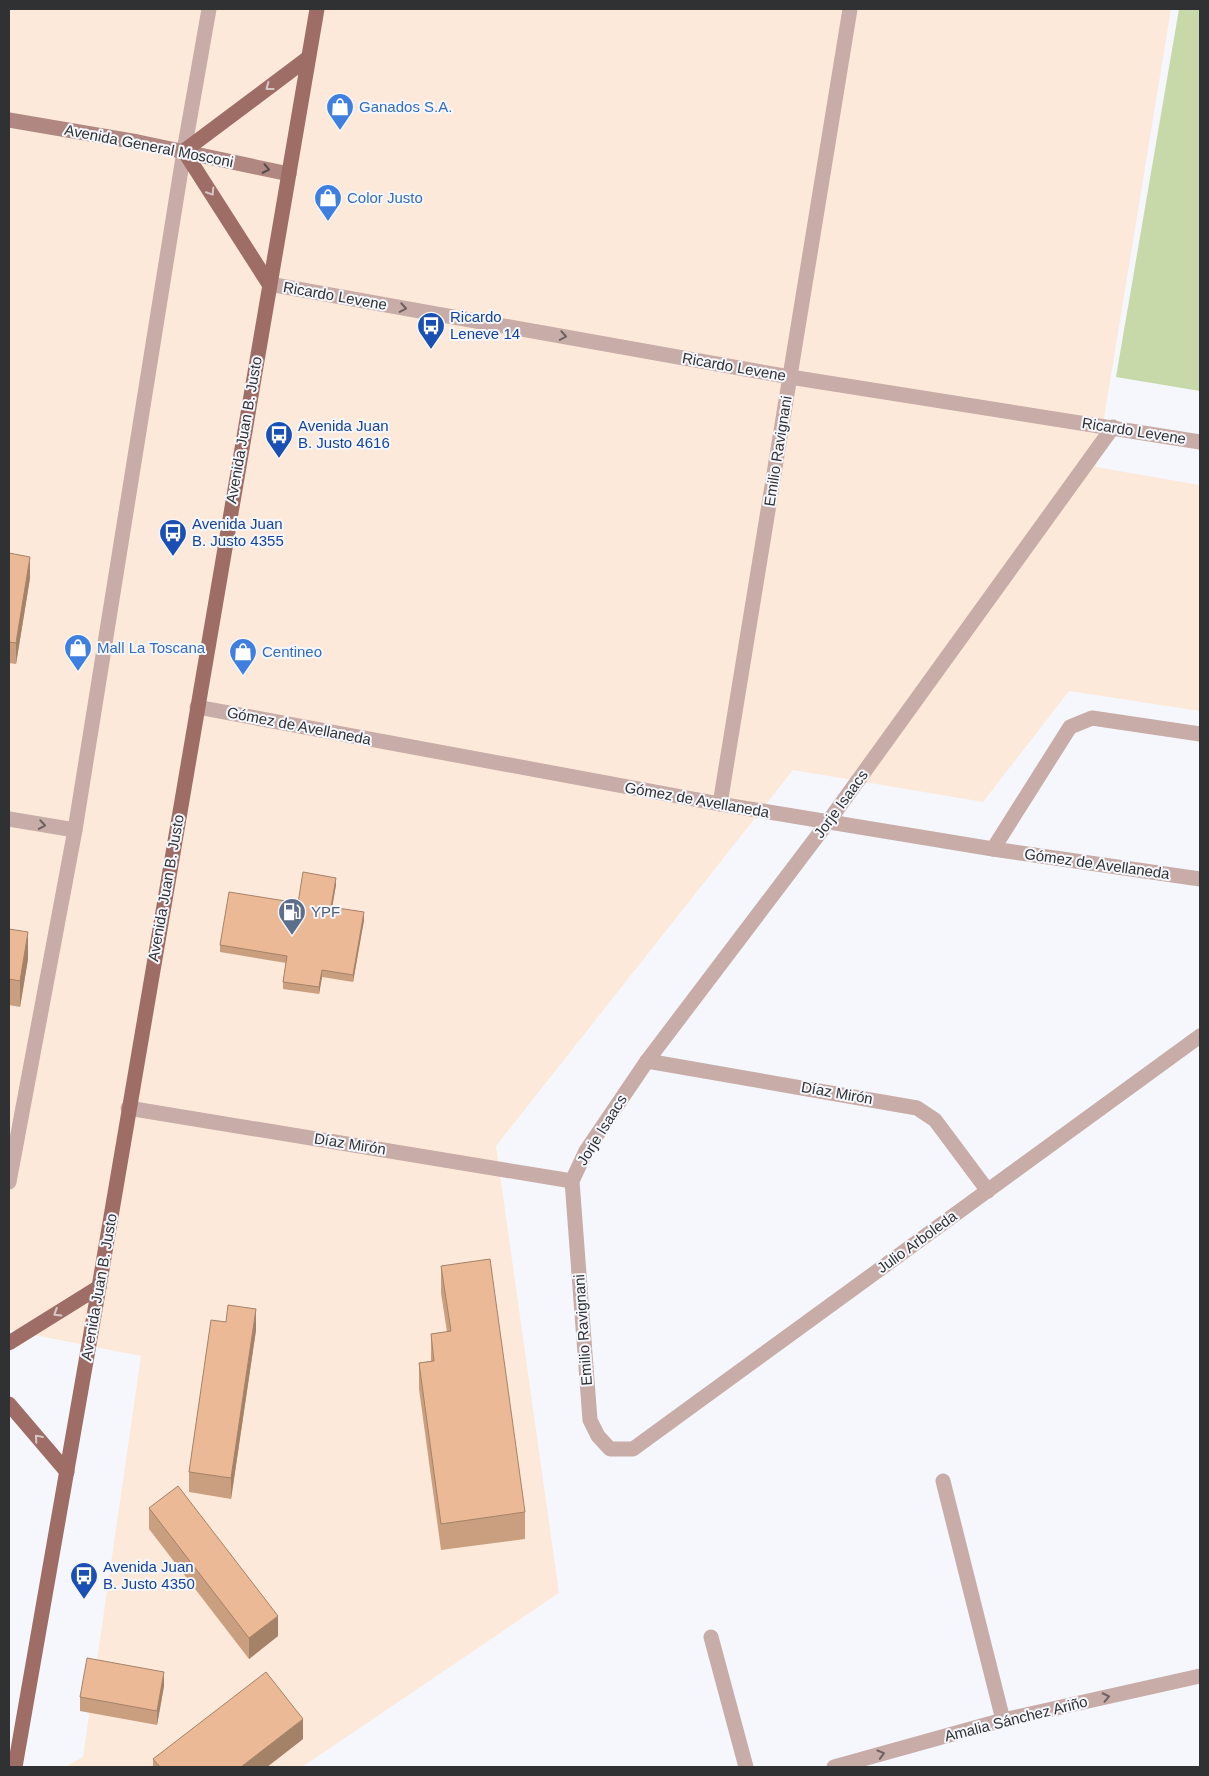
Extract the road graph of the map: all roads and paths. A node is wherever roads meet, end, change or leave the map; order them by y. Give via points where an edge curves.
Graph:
1 (209, 9) edge
2 (317, 9) edge
3 (850, 9) edge
4 (308, 58) junction
5 (9, 120) edge
6 (184, 152) junction
7 (289, 174) junction
8 (269, 284) junction
9 (790, 377) junction
10 (1113, 427) junction
11 (1200, 442) edge
12 (197, 707) junction
13 (1200, 734) edge
14 (720, 804) junction
15 (9, 819) edge
16 (828, 822) junction
17 (75, 830) junction
18 (993, 849) junction
19 (1200, 879) edge
20 (1200, 1036) edge
21 (648, 1061) junction
22 (128, 1108) junction
23 (572, 1181) junction
24 (9, 1182) edge
25 (988, 1191) junction
26 (99, 1287) junction
27 (9, 1343) edge
28 (9, 1404) edge
29 (634, 1450) joint
30 (67, 1472) junction
31 (943, 1481) dead end
32 (711, 1637) dead end
33 (1200, 1676) edge
34 (1003, 1720) junction
35 (15, 1767) edge
36 (746, 1767) edge
37 (834, 1767) edge

1 - 6 street
2 - 4 main road, Avenida Juan B. Justo
3 - 9 street, Emilio Ravignani
4 -> 6 main road
4 - 7 main road, Avenida Juan B. Justo
5 - 6 main road, Avenida General Mosconi
6 -> 7 main road, Avenida General Mosconi
6 -> 8 main road
6 - 17 street
7 - 8 main road, Avenida Juan B. Justo
8 -> 9 street, Ricardo Levene
8 - 12 main road, Avenida Juan B. Justo
9 - 10 street, Ricardo Levene
9 - 14 street, Emilio Ravignani
10 - 11 street, Ricardo Levene
10 - 16 street, Jorje Isaacs
12 - 14 street, Gómez de Avellaneda
12 - 22 main road, Avenida Juan B. Justo
13 - 18 street via 1092,718 1070,727
14 - 16 street, Gómez de Avellaneda
15 -> 17 street
16 - 18 street, Gómez de Avellaneda
16 - 21 street, Jorje Isaacs
17 - 24 street
18 - 19 street, Gómez de Avellaneda
20 - 25 street, Julio Arboleda
21 - 23 street, Jorje Isaacs via 586,1151
21 - 25 street, Díaz Mirón via 917,1108 935,1120
22 - 23 street, Díaz Mirón
22 - 26 main road, Avenida Juan B. Justo
23 - 29 street, Emilio Ravignani via 590,1420 610,1449
25 - 29 street, Julio Arboleda
26 -> 27 main road
26 - 30 main road, Avenida Juan B. Justo
30 -> 28 main road
30 - 35 main road, Avenida Juan B. Justo
31 - 34 street
32 - 36 street
34 -> 33 street, Amalia Sánchez Ariño
37 -> 34 street, Amalia Sánchez Ariño

